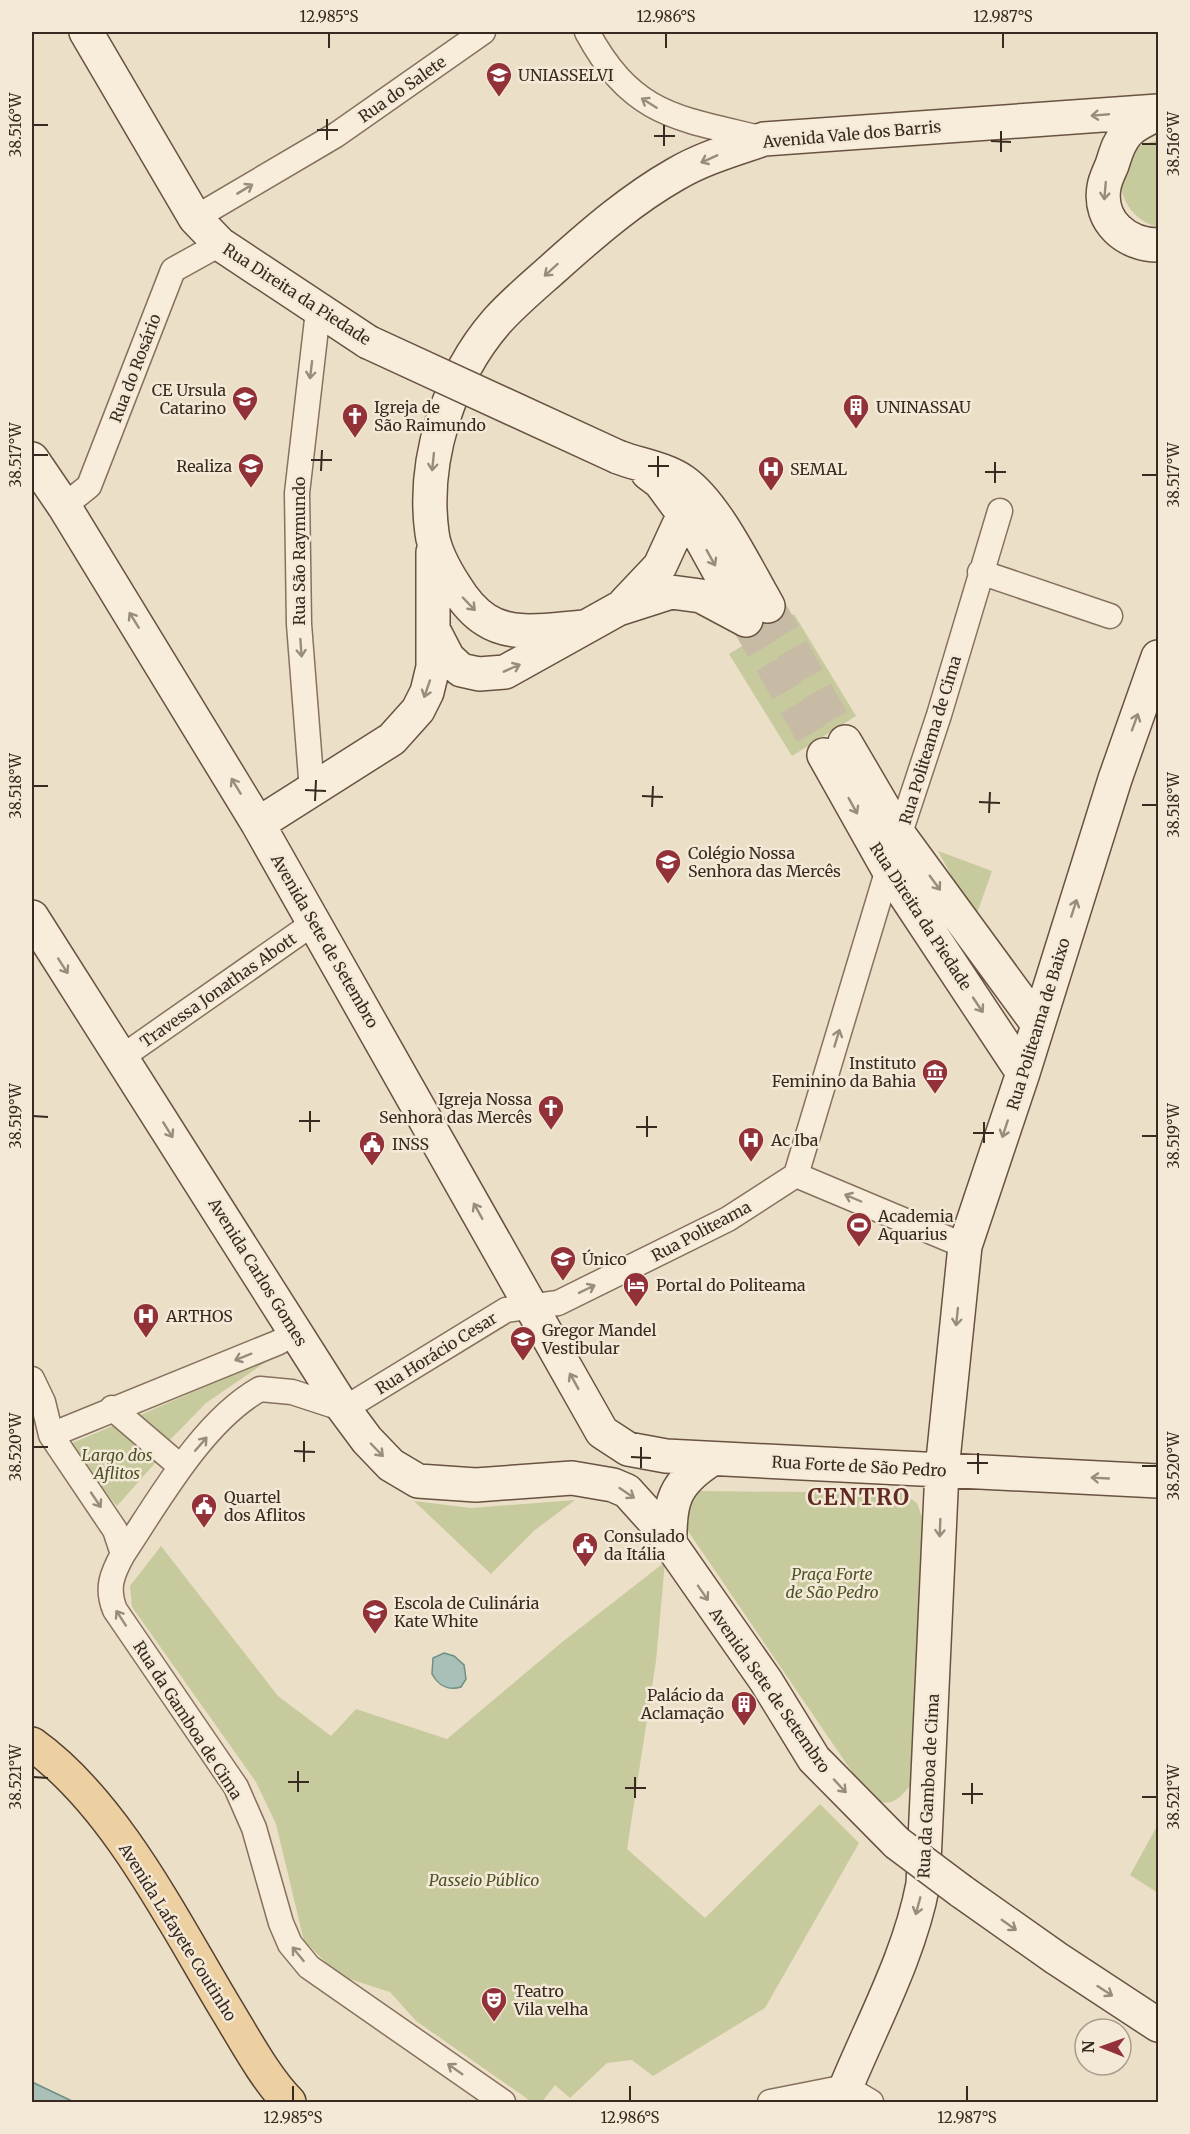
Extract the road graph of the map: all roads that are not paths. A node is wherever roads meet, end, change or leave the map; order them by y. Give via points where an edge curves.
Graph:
1 (86, 32) edge
2 (481, 32) edge
3 (587, 32) edge
4 (1158, 112) edge
5 (764, 139) junction
6 (195, 218) junction
7 (220, 244) junction
8 (1158, 245) edge
9 (318, 311) junction
10 (32, 459) edge
11 (64, 506) junction
12 (692, 506) junction
13 (1000, 511) dead end
14 (432, 534) junction
15 (980, 572) junction
16 (618, 609) junction
17 (1110, 616) dead end
18 (584, 627) junction
19 (434, 632) junction
20 (1158, 657) edge
21 (312, 791) junction
22 (258, 824) junction
23 (900, 836) junction
24 (888, 869) junction
25 (32, 917) edge
26 (315, 922) junction
27 (1037, 1023) junction
28 (122, 1057) junction
29 (1023, 1073) junction
30 (796, 1174) junction
31 (964, 1246) junction
32 (532, 1307) junction
33 (296, 1333) junction
34 (32, 1379) edge
35 (112, 1408) junction
36 (344, 1409) junction
37 (602, 1432) junction
38 (51, 1435) junction
39 (712, 1459) junction
40 (181, 1467) junction
41 (942, 1470) junction
42 (572, 1478) junction
43 (1158, 1481) edge
44 (670, 1545) junction
45 (123, 1554) junction
46 (32, 1744) edge
47 (1158, 2025) edge
48 (851, 2098) edge
49 (289, 2103) edge
50 (503, 2103) edge
51 (770, 2103) edge

1 - 6 street, Rua Direita da Piedade
6 -> 2 street, Rua do Salete via 336,135
5 -> 3 street via 687,121 654,107 626,87 600,56
4 -> 5 street, Avenida Vale dos Barris
4 -> 8 street via 1129,130 1117,147 1104,188 1105,211 1114,228 1128,239
5 -> 14 street, Avenida Vale dos Barris via 676,174 638,199 603,224 496,322 472,359 443,420 430,486
6 - 7 street, Rua Direita da Piedade
7 - 9 street, Rua Direita da Piedade
7 - 11 street, Rua do Rosário via 173,270 89,486
9 - 12 street, Rua Direita da Piedade, bridge via 368,342 628,460
9 -> 21 street, Rua São Raymundo via 297,493 299,624
10 - 11 street, Avenida Sete de Setembro
22 -> 11 street, Avenida Sete de Setembro
12 - 16 street via 660,566
12 - 16 street, Rua Direita da Piedade via 699,535 757,613 689,593 671,592
13 - 15 street, Rua Politeama de Cima
14 -> 18 street, Avenida Vale dos Barris via 447,574 465,600 486,620 508,629
14 - 19 street
15 - 17 street
15 - 23 street, Rua Politeama de Cima
16 - 18 street
19 -> 18 street via 448,658 461,670 479,674 505,672
19 -> 21 street via 433,667 418,710 392,739
27 -> 20 street, Rua Politeama de Baixo
21 - 22 street
22 - 26 street, Avenida Sete de Setembro
23 - 24 street, Rua Politeama de Cima
23 -> 24 street, Rua Direita da Piedade via 835,748
23 -> 27 street, Rua Direita da Piedade
24 -> 29 street, Rua Direita da Piedade
30 -> 24 street, Rua Politeama de Cima
25 -> 28 street, Avenida Carlos Gomes
26 - 28 street, Travessa Jonathas Abott
32 -> 26 street, Avenida Sete de Setembro
27 - 29 street, Rua Politeama de Baixo
28 -> 33 street, Avenida Carlos Gomes
29 -> 31 street, Rua Politeama de Baixo
31 -> 30 street
32 -> 30 street, Rua Politeama via 558,1303 728,1219
31 -> 41 street, Rua Politeama de Baixo
32 - 36 street, Rua Horácio Cesar via 506,1310
37 -> 32 street, Avenida Sete de Setembro
33 -> 35 street
33 - 36 street, Avenida Carlos Gomes
34 - 38 street via 43,1402
35 - 38 street
35 - 40 street
40 -> 36 street via 229,1412 260,1389 292,1392
36 -> 42 street, Avenida Carlos Gomes via 391,1465 418,1481 476,1485
37 - 39 street, Rua Forte de São Pedro via 615,1443 642,1453
37 - 42 street via 592,1460
38 -> 45 street via 115,1530
39 - 41 street, Rua Forte de São Pedro
39 - 44 street via 693,1471 672,1500
40 - 45 street
43 -> 41 street, Rua Forte de São Pedro
41 -> 48 street, Rua da Gamboa de Cima via 923,1884 919,1907
42 -> 44 street, Avenida Sete de Setembro via 627,1491 643,1506
44 -> 47 street, Avenida Sete de Setembro, bridge via 766,1681 814,1759 897,1843 1056,1958
50 -> 45 street, Rua da Gamboa de Cima via 309,1967 290,1944 254,1828 236,1787 115,1610 110,1584
46 - 49 main road, Avenida Lafayete Coutinho via 91,1799 150,1882 240,2032
48 - 51 street, Rua da Gamboa de Cima

